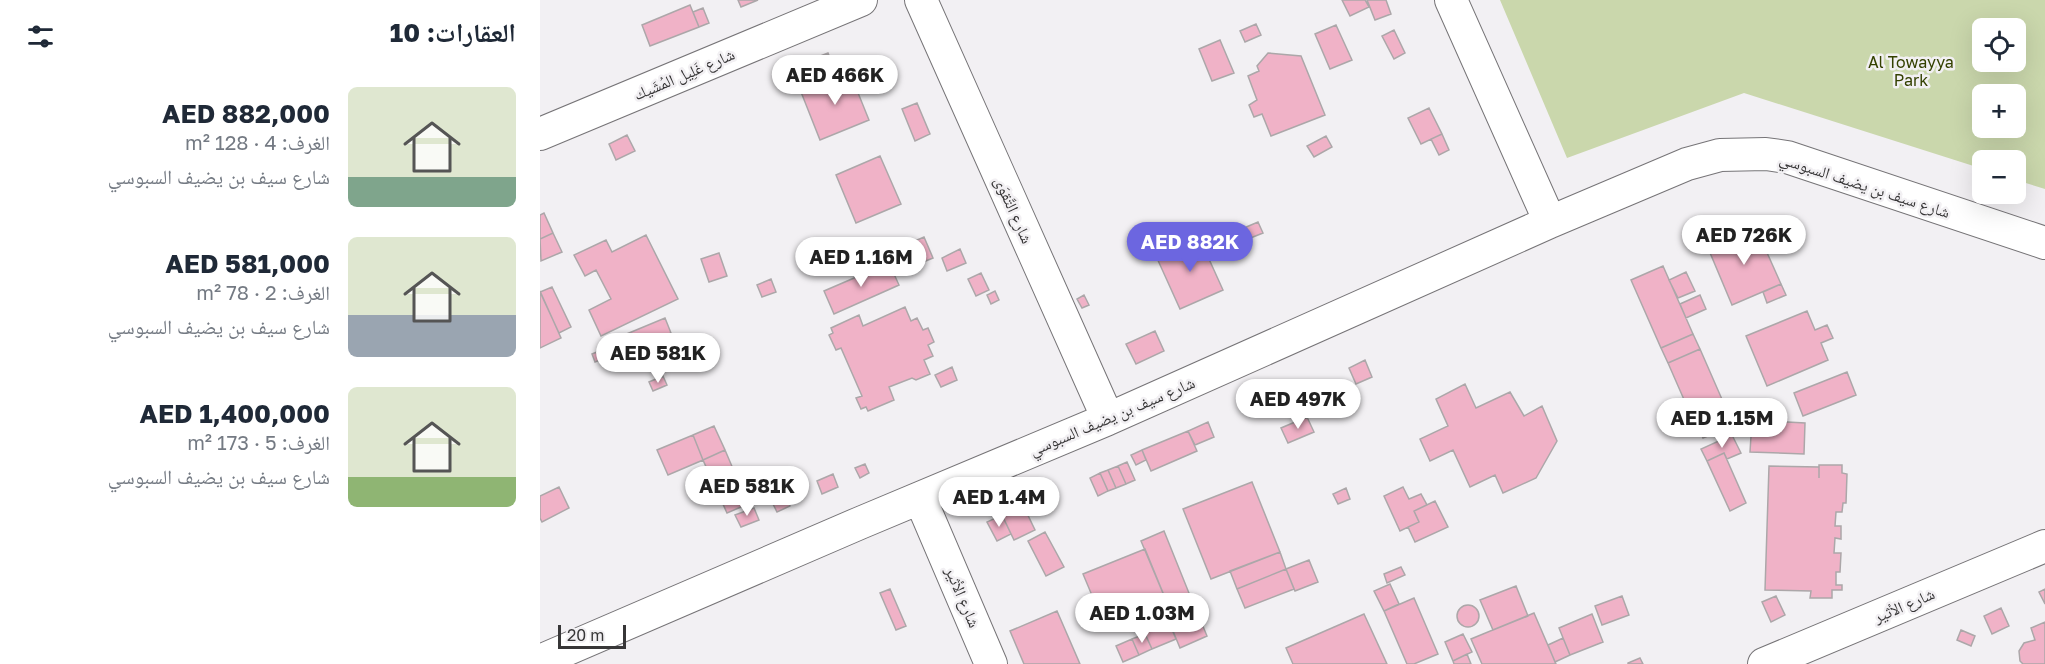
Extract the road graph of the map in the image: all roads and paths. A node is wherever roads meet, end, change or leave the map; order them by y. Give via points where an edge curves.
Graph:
1 (861, 0) edge
2 (921, 0) edge
3 (1451, 0) edge
4 (540, 134) edge
5 (1550, 222) junction
6 (2045, 243) edge
7 (1108, 419) junction
8 (920, 498) junction
9 (2045, 546) edge
10 (540, 661) edge
11 (991, 664) edge
12 (1764, 664) edge

1 - 4 street, شارع غَلِيل المُشَيك
2 - 7 street, شارع التَّقوَى
3 - 5 street
5 - 6 street, شارع سيف بن يضيف السبوسي via 1687,164 1719,155 1766,154 1787,157
5 - 7 street, شارع سيف بن يضيف السبوسي
7 - 8 street, شارع سيف بن يضيف السبوسي
8 - 10 street, شارع سيف بن يضيف السبوسي
8 - 11 street, شارع الأثير
9 - 12 street, شارع الأثير

